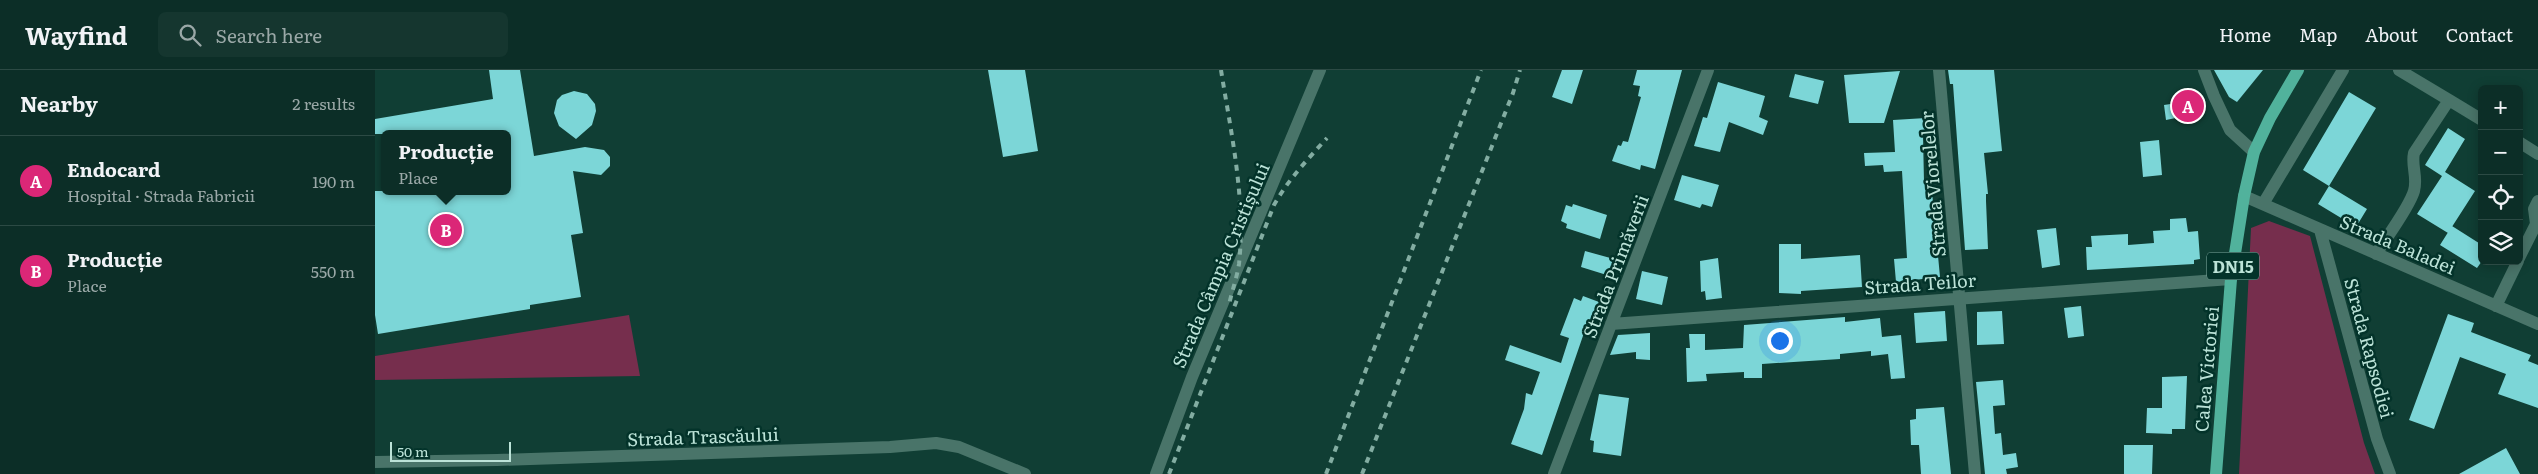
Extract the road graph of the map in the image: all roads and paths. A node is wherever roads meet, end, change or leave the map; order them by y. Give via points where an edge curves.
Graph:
1 (1320, 70) edge
2 (1708, 70) edge
3 (1939, 70) edge
4 (2204, 70) edge
5 (2298, 70) edge
6 (2343, 70) edge
7 (2399, 70) edge
8 (2449, 100) junction
9 (2478, 118) edge
10 (2523, 145) edge
11 (2254, 152) junction
12 (2538, 154) edge
13 (2244, 196) junction
14 (2538, 201) edge
15 (2263, 204) junction
16 (2320, 230) junction
17 (2523, 252) edge
18 (2376, 254) junction
19 (2516, 265) edge
20 (2231, 279) junction
21 (1959, 297) junction
22 (2495, 306) junction
23 (1611, 324) junction
24 (2538, 324) edge
25 (375, 462) edge
26 (1025, 474) edge
27 (1156, 474) edge
28 (1554, 474) edge
29 (1975, 474) edge
30 (2215, 474) edge
31 (2390, 474) edge

1 - 27 street, Strada Câmpia Cristișului via 1192,377
2 - 23 street, Strada Primăverii
3 - 21 street, Strada Viorelelor
4 - 11 street via 2230,130
5 - 11 main road, Calea Victoriei / DN15
6 - 15 street
7 - 8 street
8 - 9 street
8 - 18 street via 2414,153 2414,192
10 - 12 street
11 - 13 main road, Calea Victoriei / DN15
13 - 15 street, Strada Baladei
13 - 20 main road, Calea Victoriei / DN15
14 - 17 street via 2534,209 2536,224
15 - 16 street, Strada Baladei
16 - 18 street, Strada Baladei
16 - 31 street, Strada Rapsodiei via 2377,439
18 - 22 street, Strada Baladei
19 - 22 street
20 - 21 street, Strada Teilor
20 - 30 main road, Calea Victoriei / DN15
21 - 23 street, Strada Teilor
21 - 29 street, Strada Viorelelor
22 - 24 street, Strada Baladei
23 - 28 street, Strada Primăverii
25 - 26 street, Strada Trascăului via 516,460 936,443 959,447

